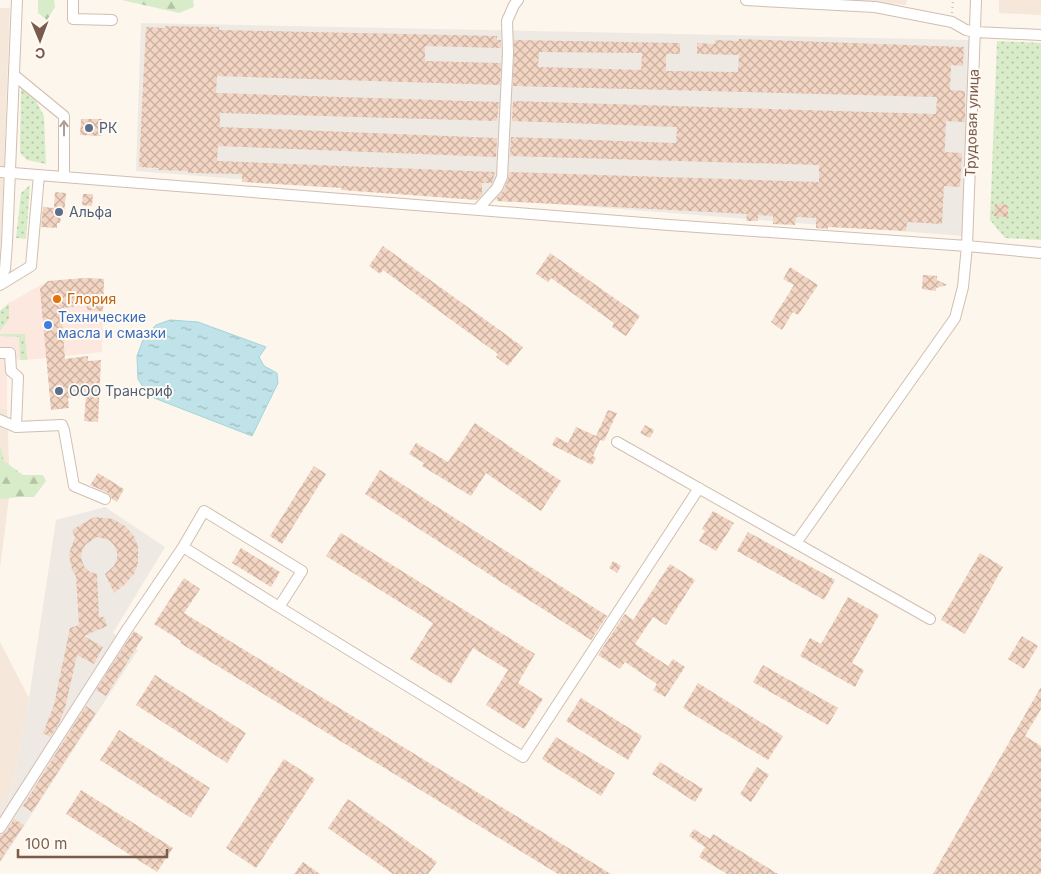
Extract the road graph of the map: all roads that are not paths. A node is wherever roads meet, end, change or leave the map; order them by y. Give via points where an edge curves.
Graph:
1 (17, 0) edge
2 (73, 0) edge
3 (518, 0) edge
4 (746, 0) edge
5 (976, 0) edge
6 (112, 20) dead end
7 (975, 32) junction
8 (1041, 35) edge
9 (14, 75) junction
10 (5, 173) edge
11 (39, 175) junction
12 (64, 177) junction
13 (478, 209) junction
14 (967, 246) junction
15 (1041, 254) edge
16 (3, 257) edge
17 (0, 280) edge
18 (0, 286) edge
19 (0, 353) edge
20 (0, 420) edge
21 (16, 427) junction
22 (617, 442) dead end
23 (699, 488) junction
24 (105, 499) dead end
25 (796, 543) junction
26 (182, 547) junction
27 (280, 607) junction
28 (930, 619) dead end
29 (0, 828) edge

1 - 9 street
2 - 6 street via 74,19
3 - 13 street via 507,21 502,177 497,188
4 - 7 street via 875,6 952,22
5 - 7 street, Трудовая улица
7 - 8 street
7 - 14 street, Трудовая улица
9 - 10 street
12 -> 9 street via 64,116
10 - 11 street
10 - 16 street
11 - 12 street
11 - 18 street via 31,266
12 - 13 street
13 - 14 street
14 - 15 street
14 - 25 street, Трудовая улица via 963,287 955,318
16 - 17 street via 5,269
19 - 21 street via 10,353 11,371 18,377
20 - 21 street
21 - 24 street via 62,425 74,486
22 - 23 street
23 - 25 street
23 - 27 street via 523,757
25 - 28 street
26 - 27 street
26 - 27 street via 204,512 302,571
26 - 29 street

